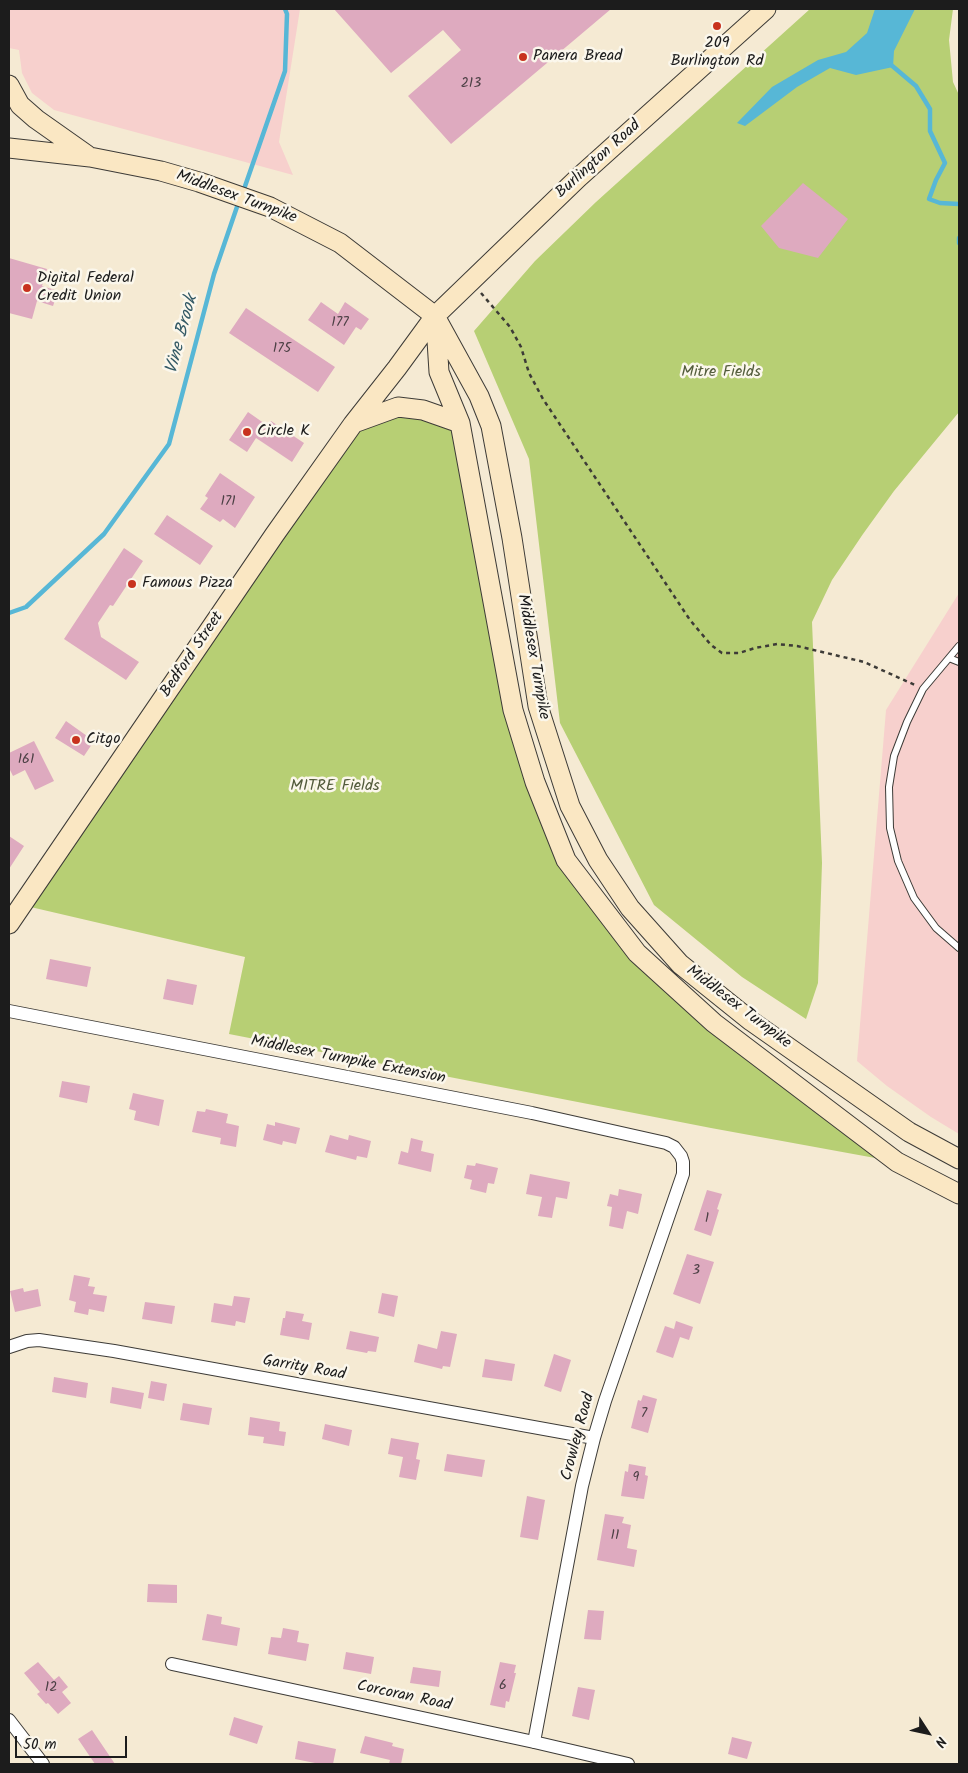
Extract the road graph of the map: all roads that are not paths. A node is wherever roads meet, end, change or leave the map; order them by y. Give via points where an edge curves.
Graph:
1 (766, 9) edge
2 (9, 85) edge
3 (9, 148) edge
4 (90, 157) junction
5 (435, 316) junction
6 (460, 423) junction
7 (353, 424) junction
8 (959, 646) edge
9 (949, 658) junction
10 (959, 662) edge
11 (9, 924) edge
12 (959, 948) edge
13 (9, 1011) edge
14 (678, 1151) joint
15 (959, 1159) edge
16 (959, 1194) edge
17 (9, 1347) edge
18 (594, 1438) junction
19 (172, 1664) dead end
20 (9, 1720) edge
21 (534, 1742) junction
22 (44, 1764) edge
23 (628, 1764) edge

1 - 5 main road, Burlington Road via 578,178
2 - 4 main road via 20,105
3 - 4 main road, Middlesex Turnpike
4 - 5 main road, Middlesex Turnpike via 199,182 270,207 340,243
5 - 6 main road, Middlesex Turnpike via 439,372
5 - 7 main road, Bedford Street
5 - 15 main road, Middlesex Turnpike via 479,396 491,426 538,706 570,806 598,860 630,908 680,964 751,1020 901,1127
6 - 7 main road via 423,410 398,406
6 - 16 main road, Middlesex Turnpike via 513,710 535,782 566,860 636,953 714,1023 897,1162
7 - 11 main road, Bedford Street
8 - 9 lane
9 - 10 lane
9 - 12 lane via 923,689 894,756 889,787 890,828 898,861 914,898 936,928
13 - 14 street, Middlesex Turnpike Extension via 532,1113 666,1143
14 - 18 street, Crowley Road via 683,1162 683,1174
17 - 18 street, Garrity Road via 39,1340 114,1350
18 - 21 street, Crowley Road
19 - 21 street, Corcoran Road
20 - 22 street
21 - 23 street, Corcoran Road

